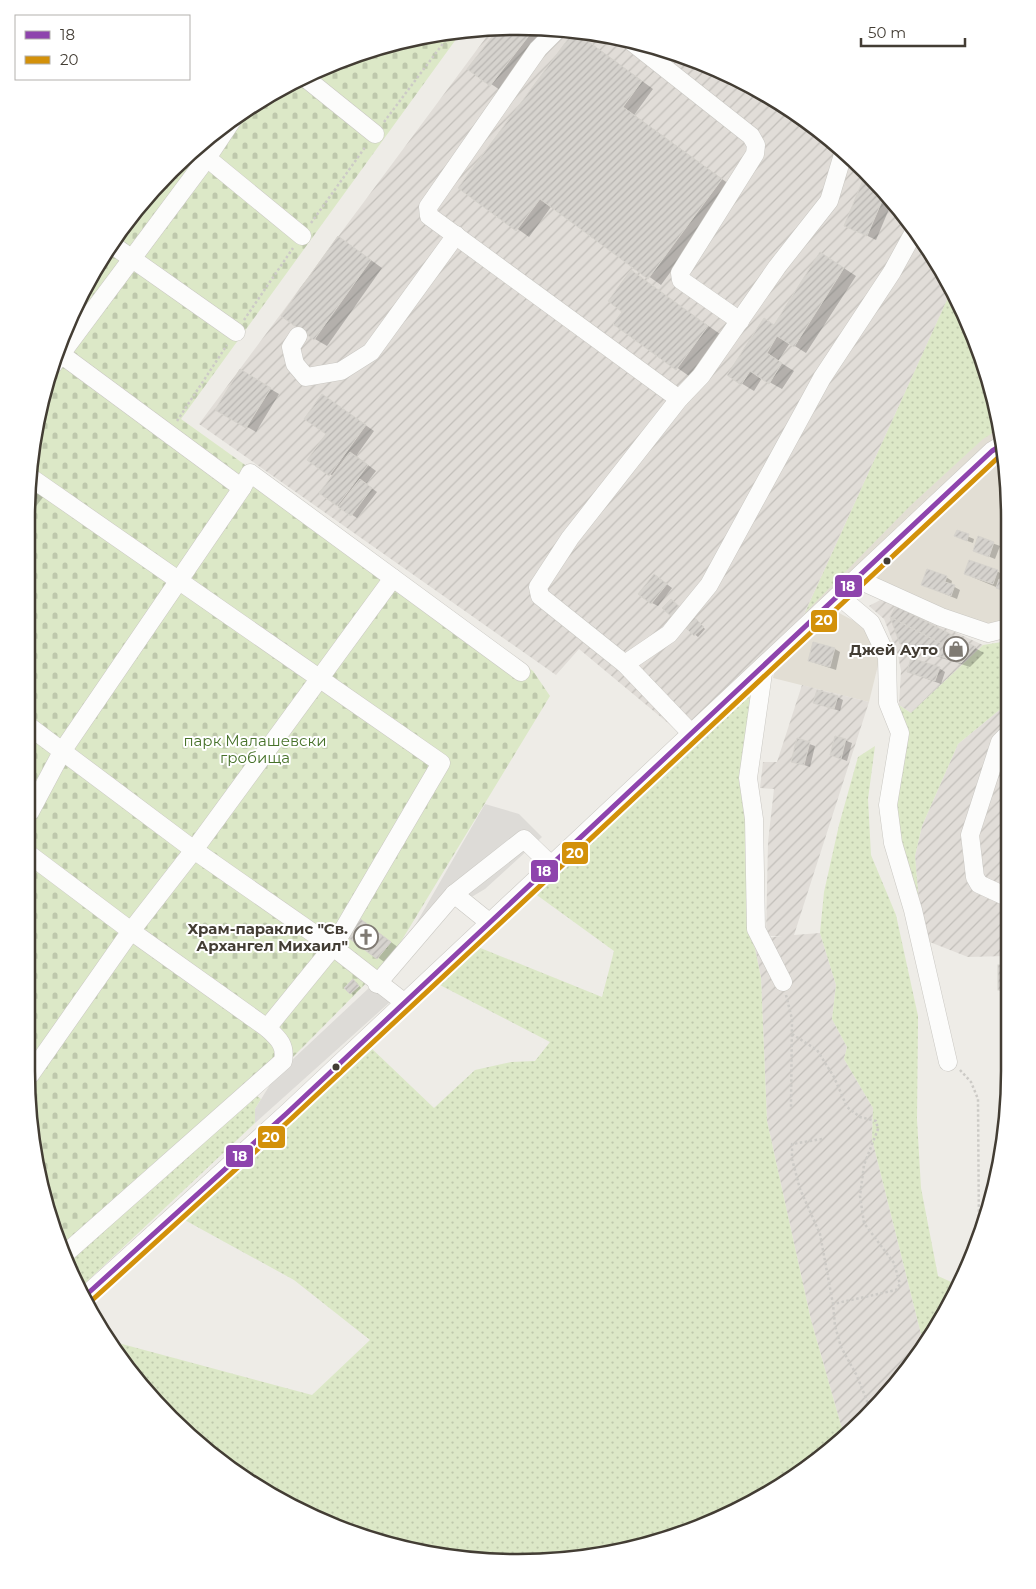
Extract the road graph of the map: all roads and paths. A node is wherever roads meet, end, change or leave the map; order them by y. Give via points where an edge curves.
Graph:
1 (551, 36) edge
2 (644, 51) edge
3 (311, 82) edge
4 (375, 134) dead end
5 (220, 138) edge
6 (207, 158) junction
7 (841, 160) edge
8 (456, 235) junction
9 (302, 236) dead end
10 (911, 238) edge
11 (117, 248) edge
12 (132, 260) junction
13 (740, 321) junction
14 (236, 332) dead end
15 (298, 336) dead end
16 (69, 342) edge
17 (62, 360) edge
18 (679, 399) junction
19 (996, 449) edge
20 (36, 482) edge
21 (242, 488) junction
22 (393, 578) junction
23 (856, 580) junction
24 (178, 581) junction
25 (839, 596) junction
26 (1001, 629) edge
27 (626, 664) junction
28 (764, 666) junction
29 (521, 672) dead end
30 (320, 677) junction
31 (35, 730) edge
32 (691, 733) junction
33 (1001, 741) edge
34 (63, 750) junction
35 (35, 803) edge
36 (194, 850) junction
37 (35, 859) edge
38 (551, 865) junction
39 (454, 894) junction
40 (1001, 894) edge
41 (490, 923) junction
42 (131, 931) junction
43 (333, 946) junction
44 (783, 982) joint
45 (377, 984) junction
46 (405, 1003) junction
47 (268, 1028) junction
48 (792, 1034) junction
49 (948, 1062) joint
50 (35, 1068) edge
51 (791, 1108) dead end
52 (822, 1139) dead end
53 (979, 1215) edge
54 (69, 1249) edge
55 (89, 1292) edge
56 (833, 1304) junction
57 (868, 1404) edge

1 - 8 street via 538,49 428,207 429,216
2 - 13 street via 751,136 756,145 755,154 680,273 681,280
3 - 4 street
5 - 6 street
6 - 9 street
6 - 12 street
7 - 13 street via 829,201
8 - 15 street via 370,352 341,371 306,378 295,364 292,347
8 - 18 street
10 - 27 street via 822,378 710,585 669,634
11 - 12 street
12 - 14 street
12 - 16 street
13 - 18 street via 701,376
17 - 21 street
18 - 27 street via 570,538 538,587 540,596
19 - 23 street
20 - 24 street
21 - 22 street via 250,473
21 - 24 street
22 - 29 street
22 - 30 street
23 - 25 street
23 - 26 street via 941,617 988,632
24 - 30 street
24 - 34 street
25 - 28 street
25 - 49 street via 871,622 887,657 888,703 900,734 888,805 893,844 913,910
27 - 32 street
28 - 32 street
28 - 44 street via 748,778 754,819 756,929
30 - 36 street
30 - 43 street via 441,763
31 - 34 street
32 - 38 street
33 - 40 street via 970,834 975,877 979,884
34 - 35 street
34 - 36 street
36 - 42 street
36 - 43 street
37 - 42 street
38 - 39 street via 524,840
38 - 41 street
39 - 41 street
39 - 45 street
41 - 46 street
42 - 47 street
42 - 50 street
43 - 45 street
43 - 47 street
44 - 48 path via 792,1019
45 - 46 street
46 - 55 street
47 - 54 street via 281,1040 285,1051 282,1061
48 - 51 path
48 - 56 path via 817,1050 847,1107 860,1118 876,1121 878,1128 864,1165 860,1196 864,1223 894,1263 900,1284 896,1290
49 - 53 path via 972,1082 978,1099
52 - 56 path via 792,1144 792,1159 800,1189 820,1234
56 - 57 path via 841,1347

